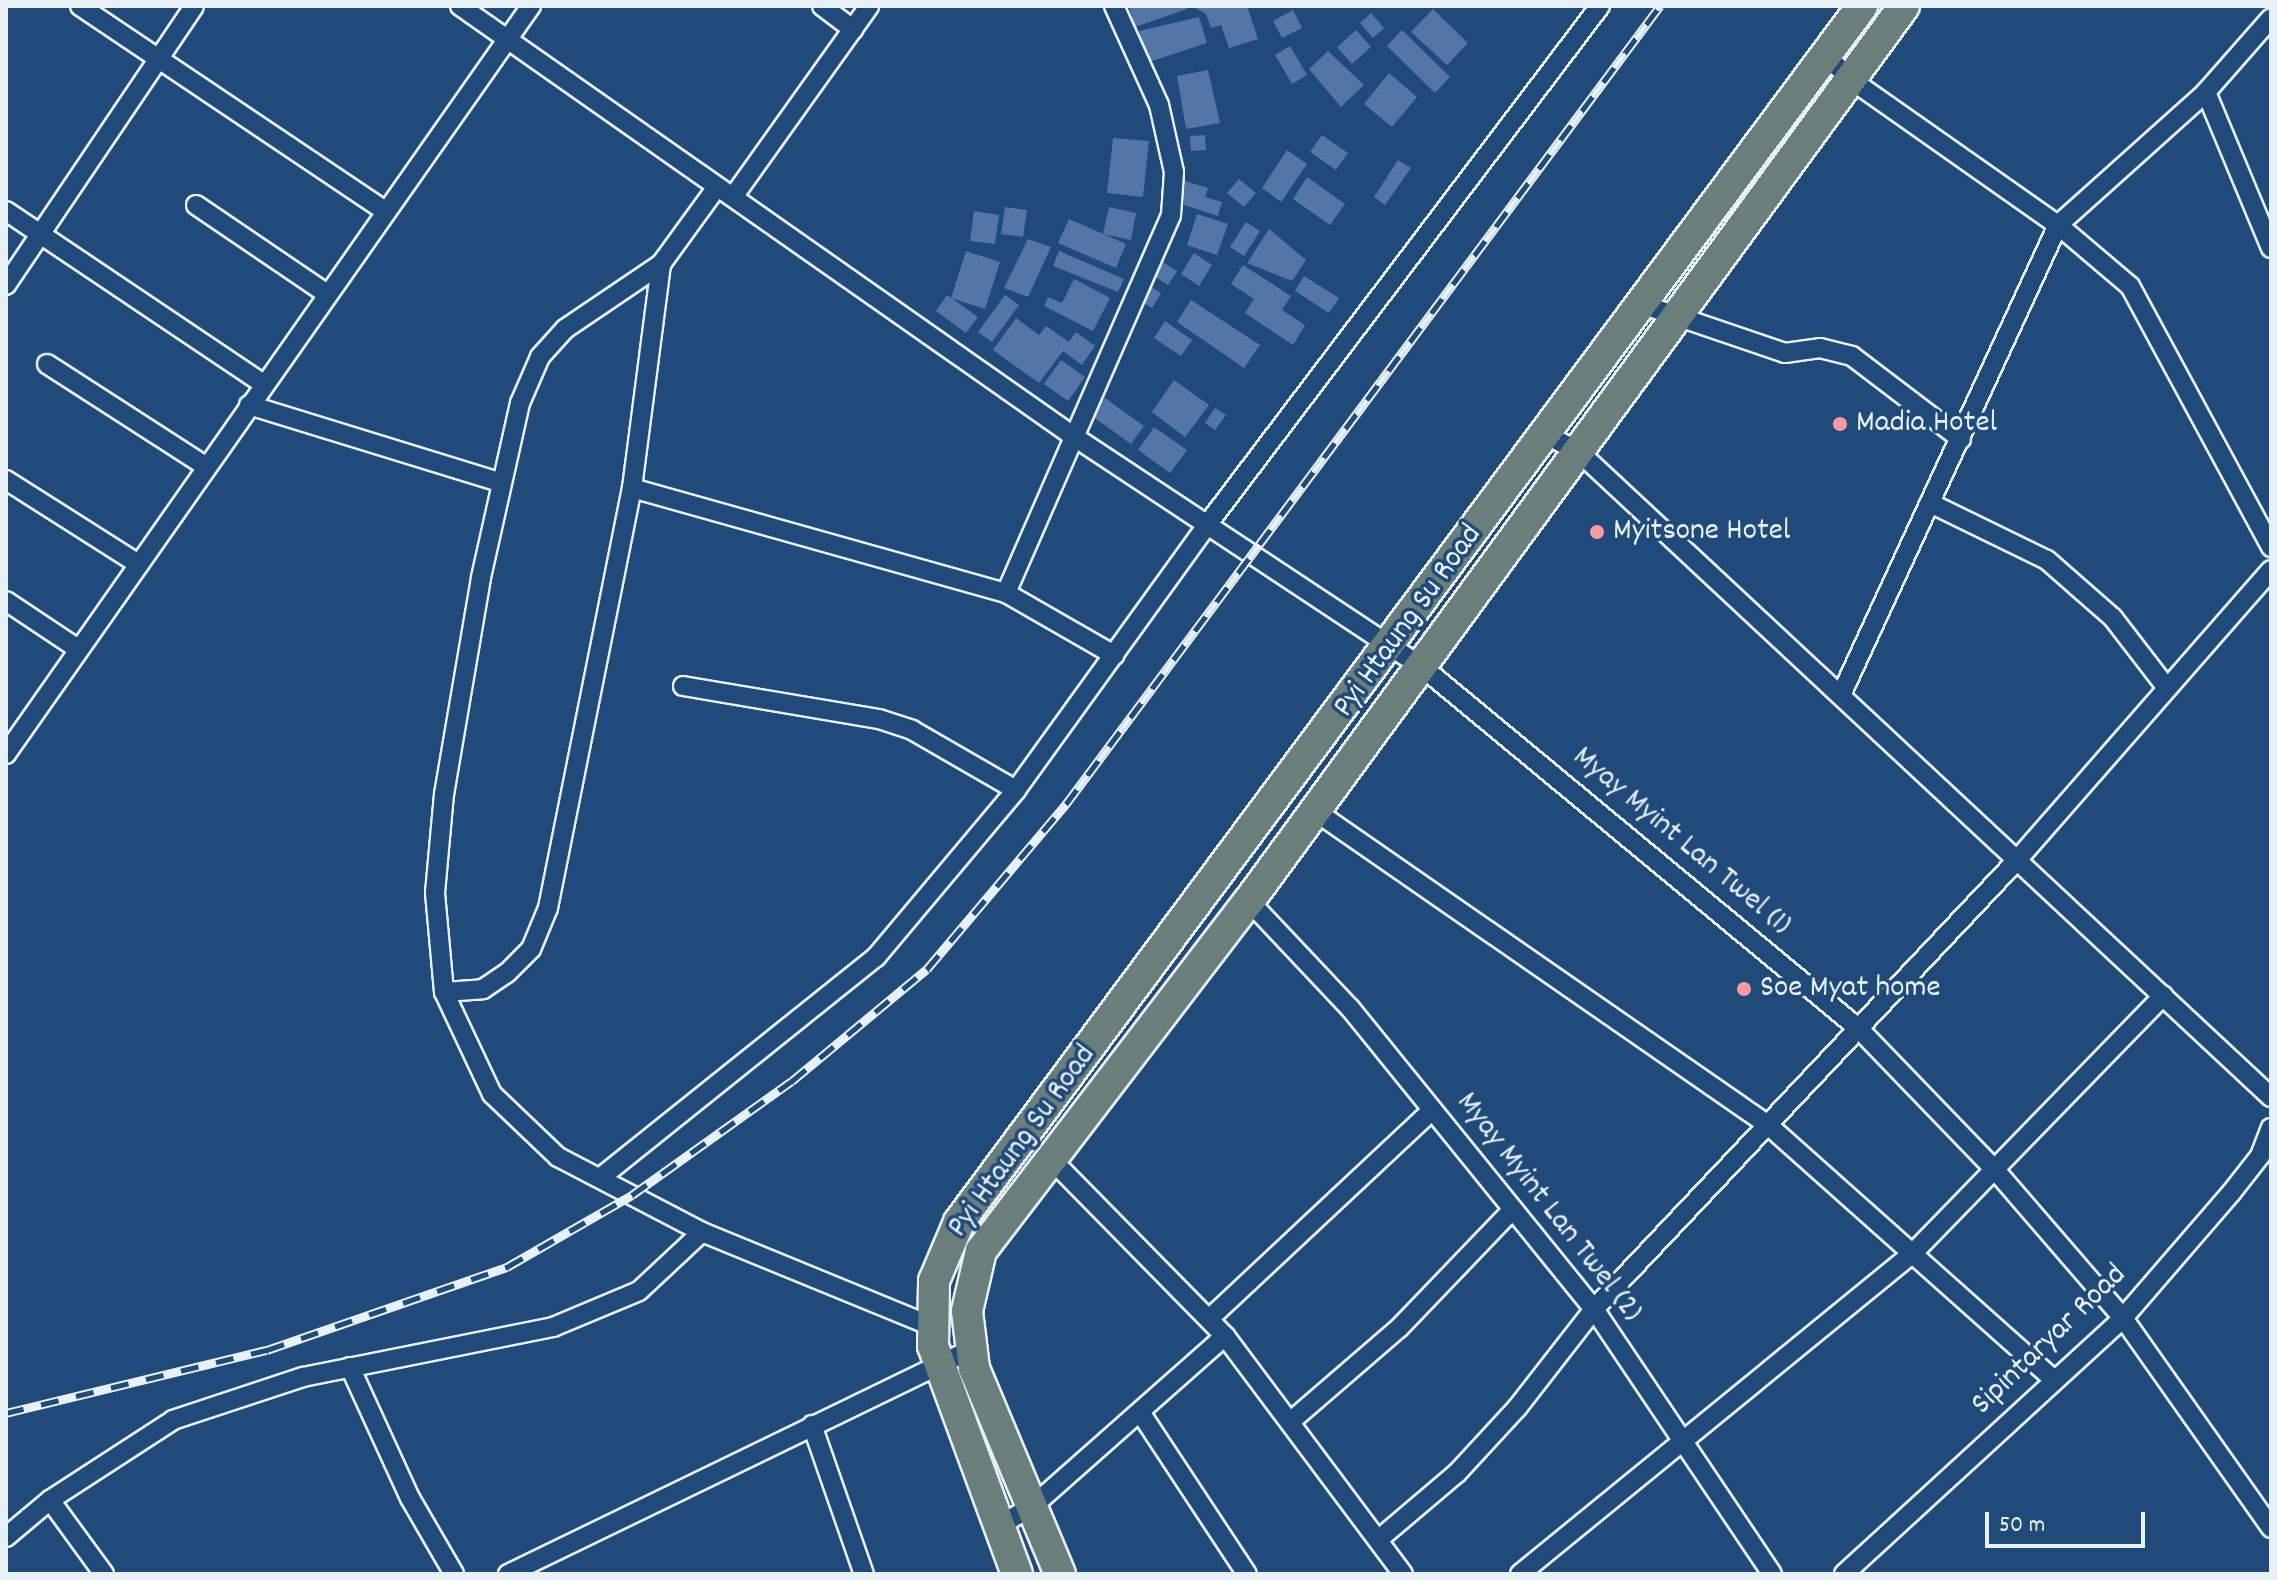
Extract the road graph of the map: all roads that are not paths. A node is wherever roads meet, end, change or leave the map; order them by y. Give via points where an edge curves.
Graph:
1 (80, 6) edge
2 (194, 6) edge
3 (460, 6) edge
4 (531, 6) edge
5 (822, 6) edge
6 (869, 6) edge
7 (1114, 6) edge
8 (1600, 6) edge
9 (1862, 6) edge
10 (1904, 6) edge
11 (2271, 18) edge
12 (853, 29) junction
13 (509, 39) junction
14 (1826, 55) junction
15 (159, 57) junction
16 (1850, 79) junction
17 (2206, 92) junction
18 (1738, 179) junction
19 (725, 192) junction
20 (1766, 197) junction
21 (196, 205) dead end
22 (6, 211) edge
23 (386, 212) junction
24 (2058, 225) junction
25 (38, 233) junction
26 (2271, 248) edge
27 (661, 264) junction
28 (6, 285) edge
29 (327, 294) junction
30 (1644, 305) junction
31 (1680, 316) junction
32 (47, 364) dead end
33 (263, 384) junction
34 (249, 405) junction
35 (1547, 435) junction
36 (1076, 438) junction
37 (1961, 439) junction
38 (1579, 452) junction
39 (205, 466) junction
40 (6, 480) edge
41 (500, 482) junction
42 (632, 488) junction
43 (1930, 503) junction
44 (1207, 525) junction
45 (2271, 547) edge
46 (137, 563) junction
47 (2271, 570) edge
48 (1006, 593) junction
49 (6, 601) edge
50 (1391, 646) junction
51 (78, 649) junction
52 (1114, 655) junction
53 (1421, 666) junction
54 (683, 686) dead end
55 (2167, 688) junction
56 (1841, 695) junction
57 (6, 721) edge
58 (22, 732) junction
59 (6, 754) edge
60 (1016, 790) junction
61 (1315, 811) junction
62 (2018, 859) junction
63 (1249, 901) junction
64 (1180, 929) junction
65 (1207, 955) junction
66 (444, 992) junction
67 (2163, 996) junction
68 (1859, 1029) junction
69 (1063, 1085) junction
70 (2271, 1097) edge
71 (1432, 1110) junction
72 (1089, 1111) junction
73 (1768, 1125) junction
74 (2271, 1128) edge
75 (1052, 1160) junction
76 (1996, 1171) junction
77 (600, 1178) junction
78 (1513, 1209) junction
79 (702, 1232) junction
80 (1913, 1253) junction
81 (1594, 1309) junction
82 (2123, 1318) junction
83 (1209, 1319) junction
84 (931, 1326) junction
85 (1225, 1336) junction
86 (970, 1350) junction
87 (938, 1366) junction
88 (350, 1367) junction
89 (2053, 1379) junction
90 (1140, 1412) junction
91 (1290, 1422) junction
92 (812, 1425) junction
93 (1685, 1443) junction
94 (50, 1500) junction
95 (1034, 1505) junction
96 (999, 1526) junction
97 (2271, 1528) edge
98 (6, 1537) edge
99 (1378, 1540) junction
100 (104, 1574) edge
101 (454, 1574) edge
102 (508, 1574) edge
103 (864, 1574) edge
104 (1017, 1574) edge
105 (1060, 1574) edge
106 (1247, 1574) edge
107 (1403, 1574) edge
108 (1520, 1574) edge
109 (1772, 1574) edge
110 (1844, 1574) edge

1 - 15 street
2 - 15 street
3 - 13 street, Myay Myint Lan Twel (1)
4 - 13 street
5 - 12 street
6 - 12 street
7 - 36 street via 1159,105 1174,172 1171,215
8 - 44 street
9 - 14 highway, Pyi Htaung Su Road
10 - 16 highway, Pyi Htaung Su Road
11 - 17 street
12 - 19 street
13 - 19 street, Myay Myint Lan Twel (1)
13 - 23 street
14 - 16 street
14 - 18 highway, Pyi Htaung Su Road
15 - 23 street
15 - 25 street
16 - 20 highway, Pyi Htaung Su Road
16 - 24 street
17 - 24 street
17 - 26 street
18 - 20 highway
18 - 30 highway, Pyi Htaung Su Road
19 - 27 street
19 - 36 street, Myay Myint Lan Twel (1)
20 - 31 highway, Pyi Htaung Su Road
21 - 29 street
22 - 25 street
23 - 29 street
24 - 37 street
24 - 45 street via 2130,286
25 - 28 street
25 - 33 street
27 - 41 street via 565,329 540,357 520,403
27 - 42 street
29 - 33 street
30 - 31 street
30 - 35 highway, Pyi Htaung Su Road
31 - 37 street via 1785,353 1820,348 1852,356
31 - 38 highway, Pyi Htaung Su Road
32 - 39 street
33 - 34 street
34 - 39 street
34 - 41 street
35 - 38 street
35 - 50 highway, Pyi Htaung Su Road
36 - 44 street, Myay Myint Lan Twel (1)
36 - 48 street
37 - 43 street
38 - 53 highway, Pyi Htaung Su Road
38 - 56 street
39 - 46 street
40 - 46 street
41 - 66 street via 444,794 435,893
42 - 48 street
42 - 66 street via 548,908 531,949 507,973 483,989
43 - 55 street via 2047,560 2113,618
43 - 56 street
44 - 50 street, Myay Myint Lan Twel (1)
44 - 52 street
46 - 51 street
47 - 55 street
48 - 52 street
49 - 51 street
50 - 53 street, Myay Myint Lan Twel (1)
50 - 64 highway, Pyi Htaung Su Road
51 - 58 street
52 - 60 street
53 - 61 highway, Pyi Htaung Su Road
53 - 68 street, Myay Myint Lan Twel (1)
54 - 60 street via 879,719 912,730
55 - 62 street
56 - 62 street
57 - 58 street
58 - 59 street
60 - 77 street via 876,957
61 - 63 highway, Pyi Htaung Su Road
61 - 73 street
62 - 67 street
62 - 68 street
63 - 65 highway, Pyi Htaung Su Road
63 - 71 street, Myay Myint Lan Twel (2) via 1350,1008
64 - 65 highway
64 - 69 highway, Pyi Htaung Su Road
65 - 72 highway, Pyi Htaung Su Road
66 - 77 street via 492,1094 558,1157
67 - 70 street
67 - 76 street
68 - 73 street
68 - 76 street, Myay Myint Lan Twel (1)
69 - 72 highway
69 - 84 highway, Pyi Htaung Su Road via 959,1222 934,1281
71 - 78 street, Myay Myint Lan Twel (2)
71 - 83 street
72 - 75 highway, Pyi Htaung Su Road
73 - 80 street
73 - 81 street
74 - 82 street, Sipintaryar Road via 2240,1181
75 - 83 street
75 - 86 highway, Pyi Htaung Su Road via 981,1251 971,1279
76 - 80 street
76 - 82 street, Myay Myint Lan Twel (1)
77 - 79 street
78 - 81 street, Myay Myint Lan Twel (2)
78 - 91 street via 1400,1327
79 - 84 street
79 - 88 street via 639,1291 553,1327
80 - 89 street
80 - 93 street
81 - 93 street, Myay Myint Lan Twel (2)
81 - 99 street via 1457,1473
82 - 89 street, Sipintaryar Road
82 - 97 street, Myay Myint Lan Twel (1)
83 - 85 street
84 - 87 highway, Pyi Htaung Su Road
85 - 90 street
85 - 91 street
86 - 87 street
86 - 95 highway
87 - 92 street
87 - 96 highway, Pyi Htaung Su Road
88 - 94 street via 173,1420
88 - 101 street via 410,1498
89 - 110 street, Sipintaryar Road
90 - 95 street
90 - 106 street
91 - 99 street
92 - 102 street
92 - 103 street
93 - 108 street
93 - 109 street, Myay Myint Lan Twel (2)
94 - 98 street
94 - 100 street
95 - 96 street
95 - 105 highway
96 - 104 highway, Pyi Htaung Su Road
99 - 107 street

